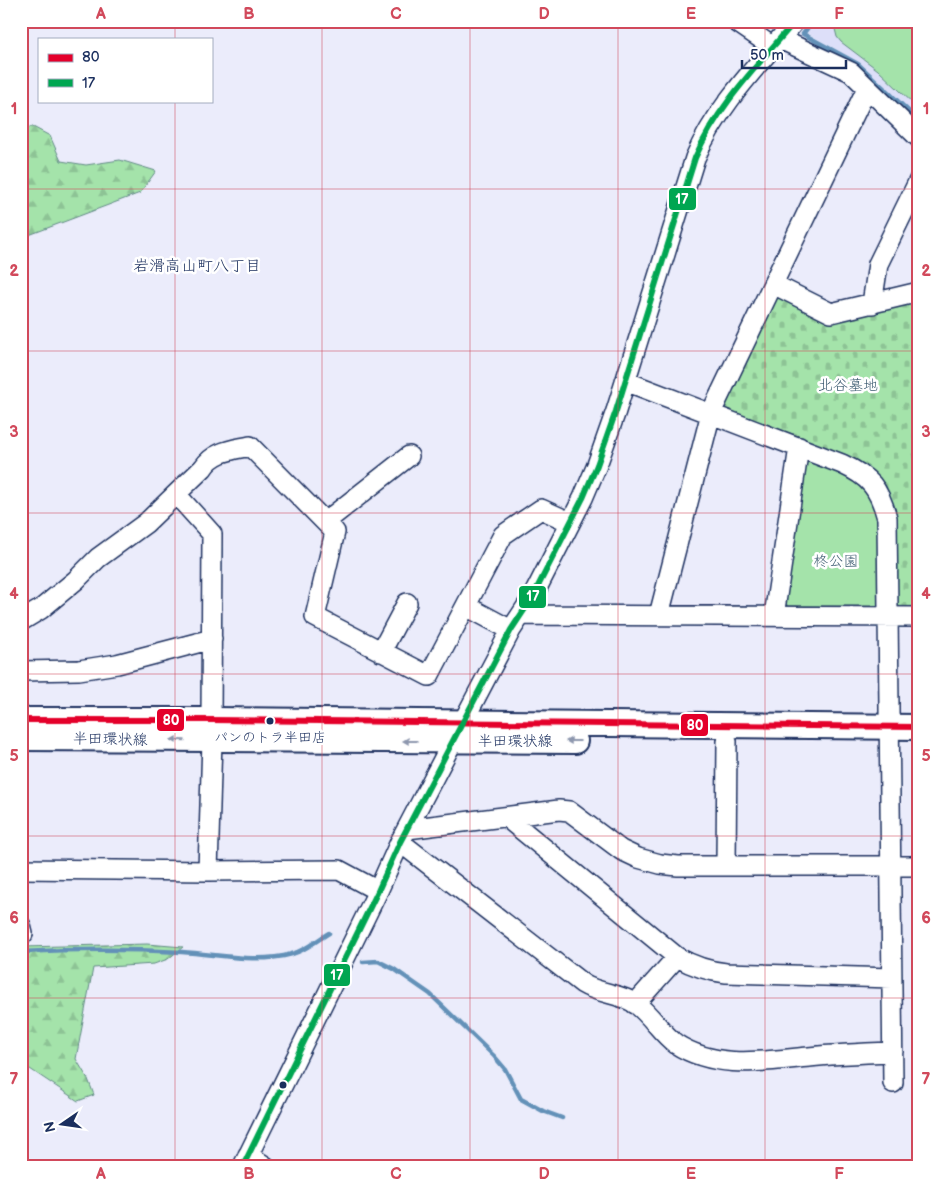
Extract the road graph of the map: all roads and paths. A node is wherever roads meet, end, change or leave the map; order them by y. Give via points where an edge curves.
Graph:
1 (735, 21) edge
2 (795, 21) edge
3 (777, 43) junction
4 (867, 88) junction
5 (919, 138) edge
6 (919, 180) edge
7 (773, 284) junction
8 (919, 292) edge
9 (872, 304) junction
10 (625, 381) junction
11 (711, 413) junction
12 (799, 447) junction
13 (409, 456) dead end
14 (176, 494) junction
15 (325, 522) junction
16 (570, 522) junction
17 (407, 603) dead end
18 (466, 606) junction
19 (659, 615) junction
20 (774, 616) junction
21 (889, 617) junction
22 (919, 617) edge
23 (21, 621) edge
24 (516, 622) junction
25 (212, 639) junction
26 (381, 652) junction
27 (21, 671) edge
28 (21, 720) edge
29 (919, 727) edge
30 (211, 730) junction
31 (458, 732) junction
32 (889, 734) junction
33 (21, 738) edge
34 (728, 741) junction
35 (919, 742) edge
36 (506, 817) junction
37 (403, 836) junction
38 (726, 865) junction
39 (891, 866) junction
40 (919, 866) edge
41 (21, 869) edge
42 (208, 871) junction
43 (378, 891) junction
44 (677, 957) junction
45 (892, 978) junction
46 (635, 1004) junction
47 (893, 1052) junction
48 (893, 1083) dead end
49 (246, 1161) edge
50 (265, 1166) edge

1 - 3 street
2 - 3 street
3 - 4 street via 851,72
3 - 10 street via 729,100 703,138 694,158
4 - 5 street
4 - 7 street
6 - 9 street via 878,264
7 - 9 street via 831,313
7 - 11 street
8 - 9 street
10 - 11 street
10 - 16 street via 597,465
11 - 12 street
11 - 19 street
12 - 20 street
12 - 21 street via 859,472 874,484 887,518
13 - 15 street
14 - 15 street via 209,459 224,451 250,446
14 - 23 street via 146,523 98,558 41,609
14 - 25 street via 212,534
15 - 26 street via 335,532 315,617
16 - 18 street via 541,509 503,535
16 - 24 street via 532,598
17 - 26 street
18 - 24 street
18 - 26 street via 429,676
19 - 20 street
19 - 24 street
20 - 21 street
21 - 22 street
21 - 32 street
24 - 31 street
25 - 27 street via 117,664 79,670
25 - 30 street
28 - 30 main road, 半田環状線
29 - 32 main road, 半田環状線
30 - 31 main road, 半田環状線
30 -> 33 main road, 半田環状線
30 - 42 street
31 - 32 main road, 半田環状線
34 -> 31 main road, 半田環状線
31 - 37 street
32 - 34 main road, 半田環状線
32 - 35 main road, 半田環状線
32 - 39 street
34 - 38 street
36 - 37 street
36 - 38 street via 569,811 621,850 638,858 678,866
36 - 44 street
37 - 43 street
37 - 46 street via 583,984
38 - 39 street
39 - 40 street
39 - 45 street
41 - 42 street
42 - 43 street via 339,870
43 - 49 street
44 - 45 street via 708,971 726,973
44 - 46 street
45 - 47 street
46 - 47 street via 675,1043 719,1060 769,1062
47 - 48 street
49 - 50 street

